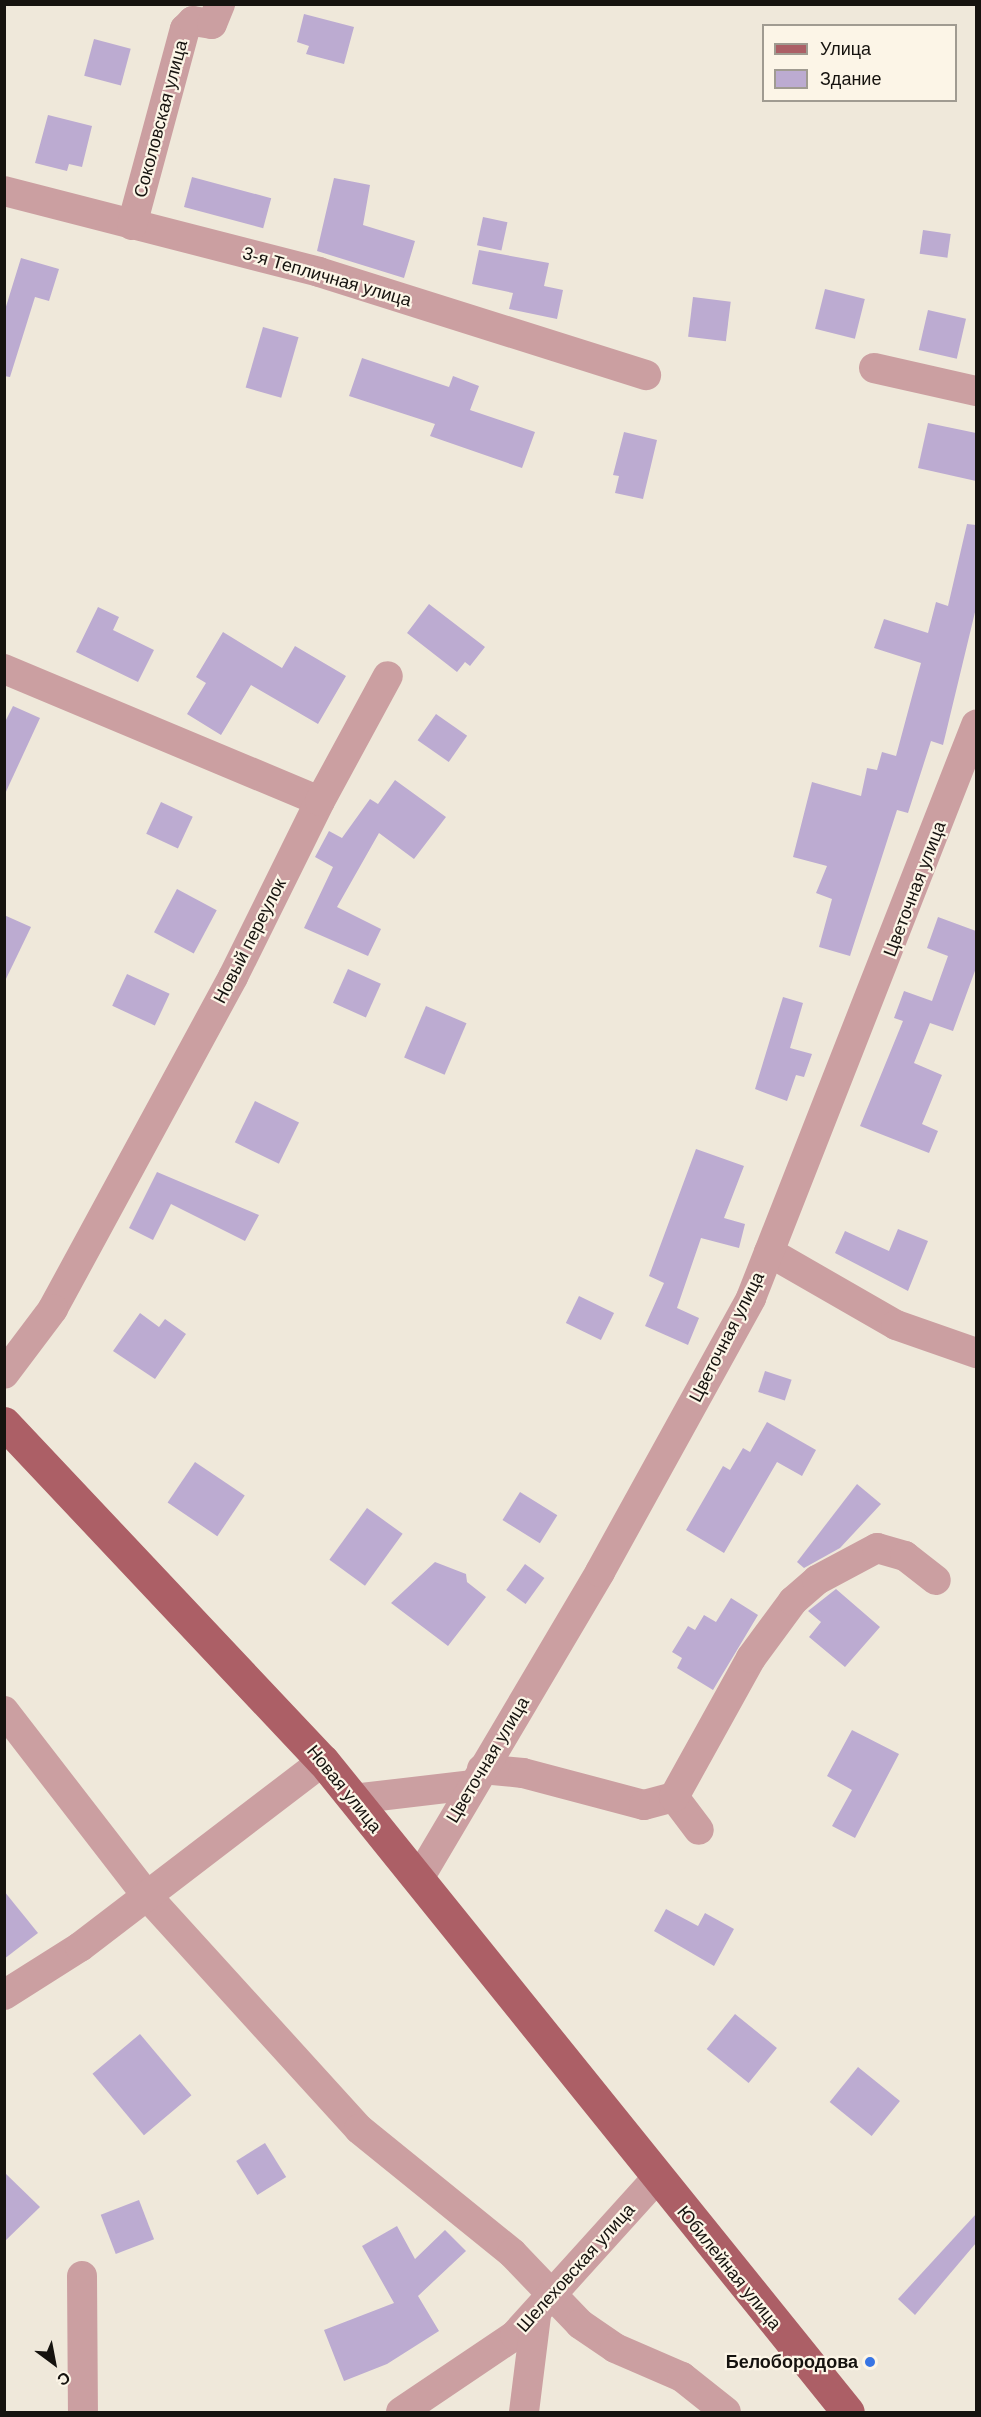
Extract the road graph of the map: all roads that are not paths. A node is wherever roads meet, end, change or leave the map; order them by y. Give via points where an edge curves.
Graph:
1 (220, 4) edge
2 (4, 191) edge
3 (132, 225) junction
4 (874, 368) dead end
5 (646, 375) dead end
6 (976, 391) edge
7 (4, 669) edge
8 (388, 676) dead end
9 (976, 725) edge
10 (320, 801) junction
11 (769, 1251) junction
12 (976, 1353) edge
13 (4, 1374) edge
14 (4, 1423) edge
15 (936, 1580) dead end
16 (4, 1711) edge
17 (323, 1761) junction
18 (478, 1777) junction
19 (674, 1797) junction
20 (353, 1799) junction
21 (699, 1830) dead end
22 (418, 1880) junction
23 (148, 1897) junction
24 (4, 1995) edge
25 (657, 2178) junction
26 (82, 2276) dead end
27 (545, 2307) junction
28 (413, 2409) edge
29 (83, 2412) edge
30 (524, 2412) edge
31 (726, 2412) edge
32 (848, 2412) edge

1 - 3 street, Соколовская улица via 212,24 193,21 185,29
2 - 3 street, 3-я Тепличная улица
3 - 5 street, 3-я Тепличная улица via 319,272
4 - 6 street
7 - 10 street
8 - 10 street, Новый переулок
9 - 11 street, Цветочная улица
10 - 13 street, Новый переулок via 233,977 53,1309
11 - 12 street via 896,1325
11 - 18 street, Цветочная улица via 751,1298 600,1572
14 - 17 main road, Новая улица
15 - 19 street via 905,1556 877,1548 817,1580 793,1601 751,1658
16 - 23 street
17 - 20 main road, Новая улица
17 - 23 street
18 - 19 street via 523,1773 644,1805
18 - 20 street
18 - 22 street, Цветочная улица
19 - 21 street
20 - 22 main road, Новая улица
22 - 25 main road, Новая улица
23 - 24 street
23 - 27 street via 359,2129 512,2253
25 - 27 street, Шелеховская улица
25 - 32 main road, Юбилейная улица
26 - 29 street
27 - 28 street, Шелеховская улица via 490,2355
27 - 30 street
27 - 31 street via 599,2339 682,2377

